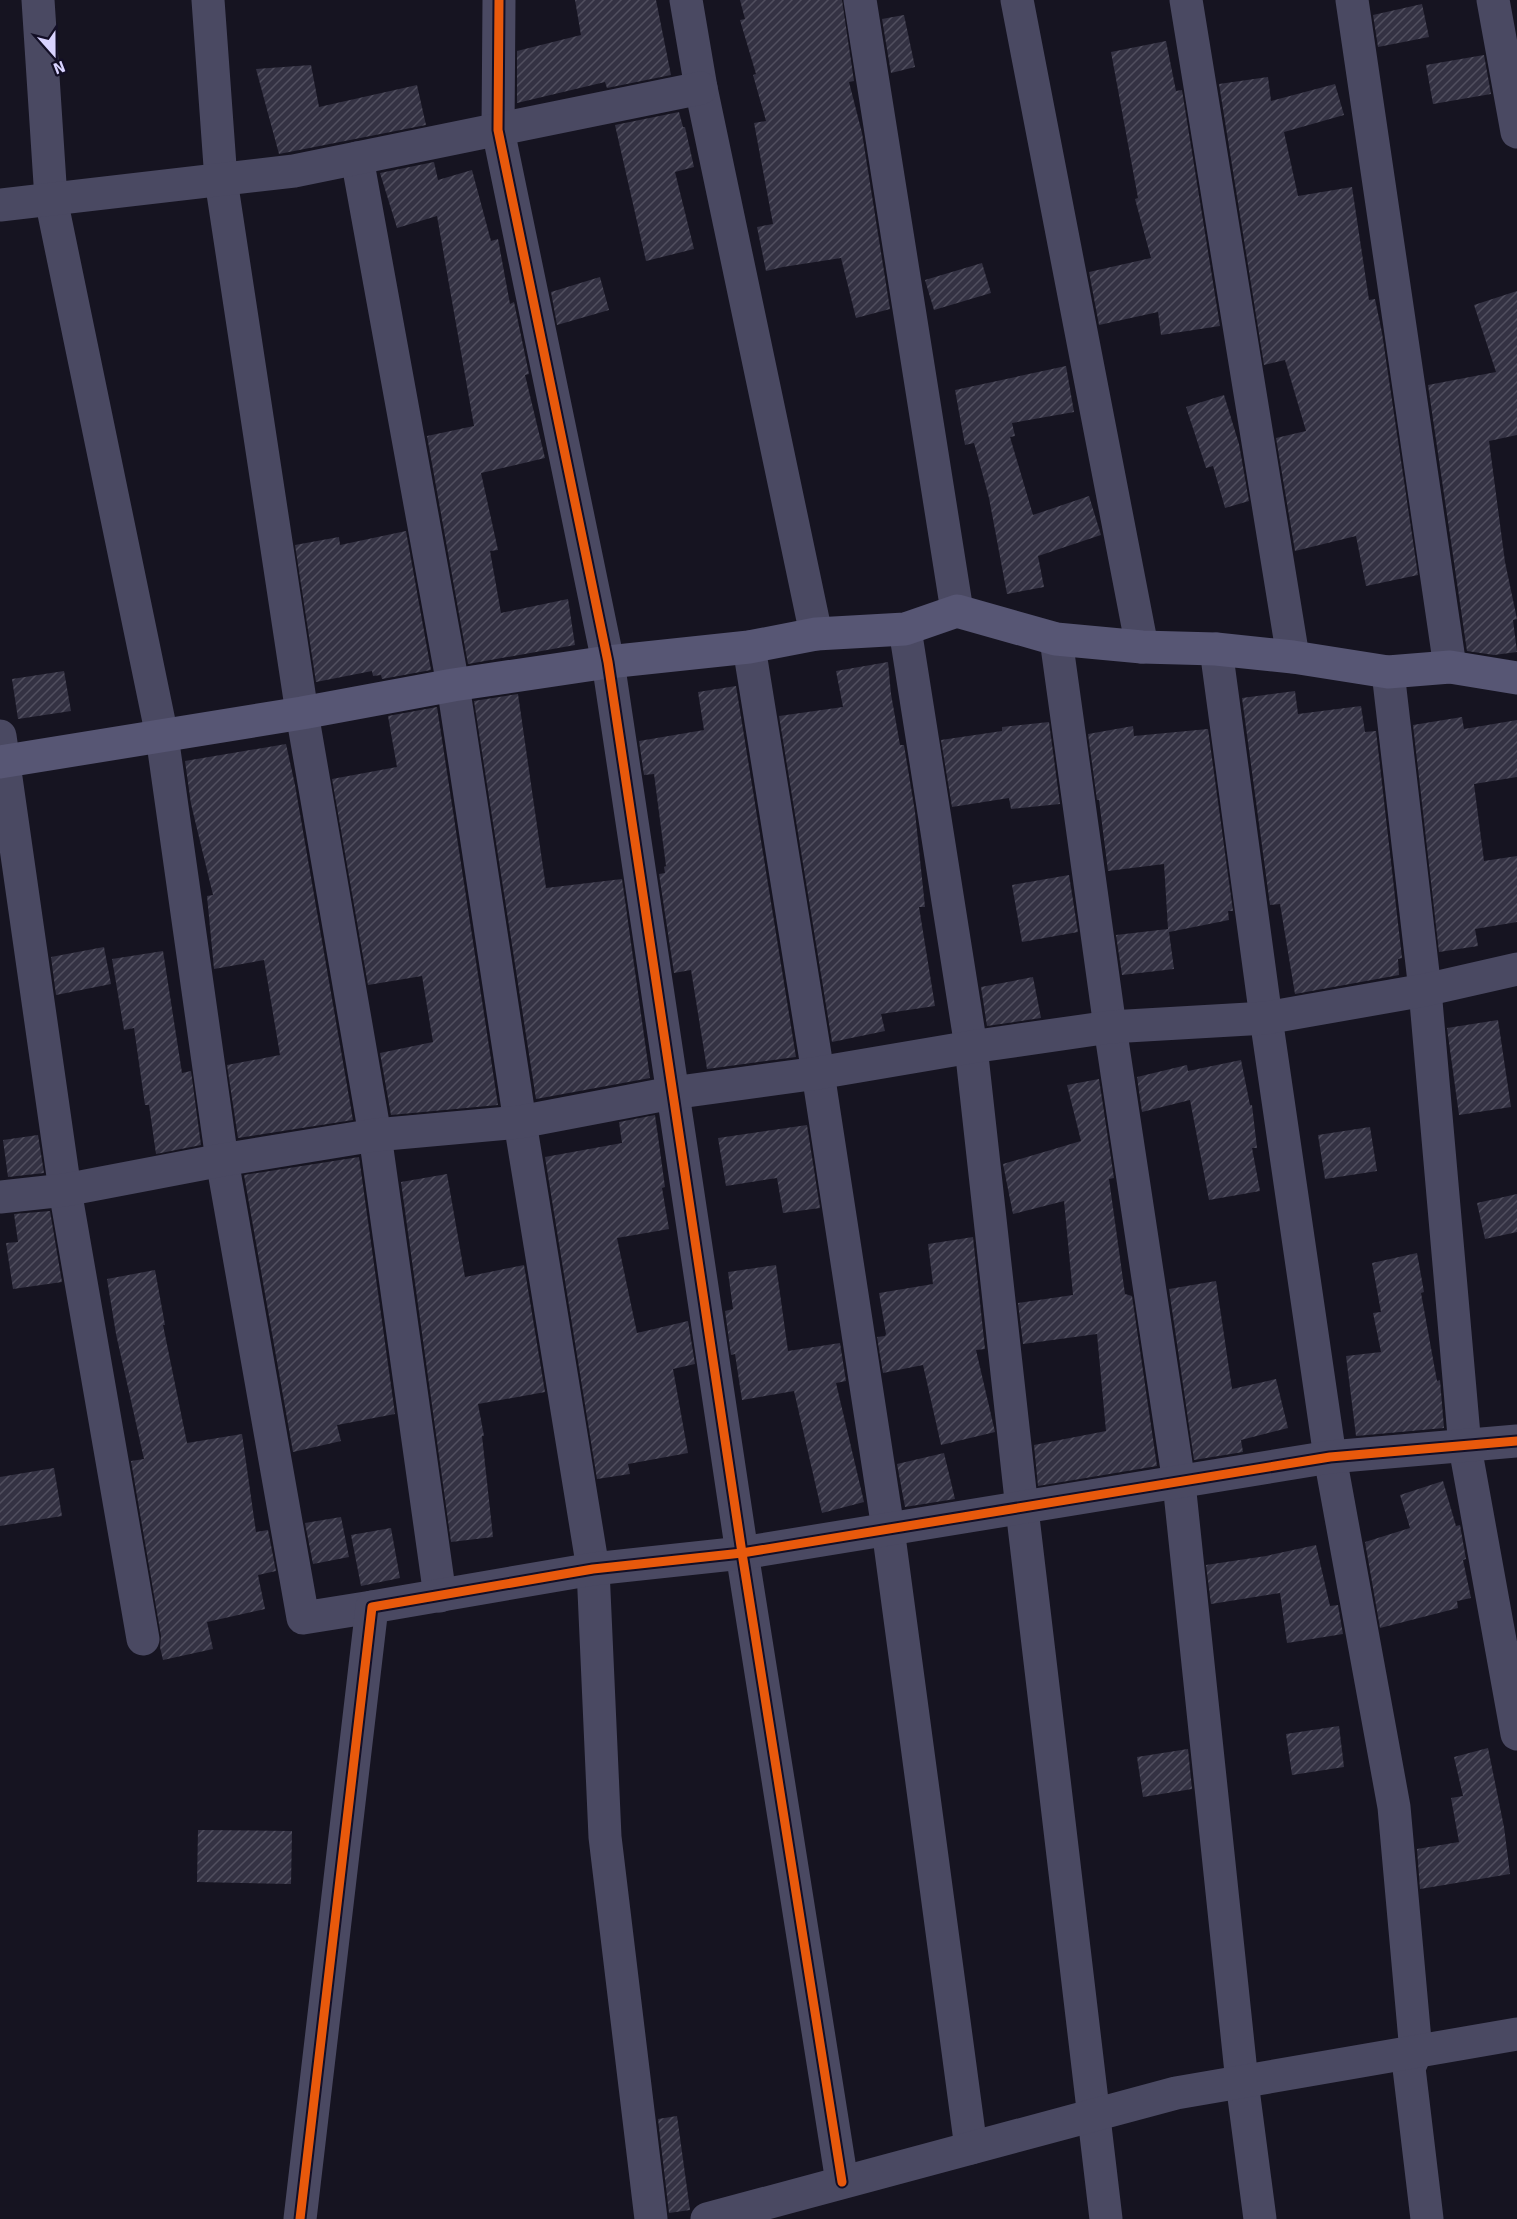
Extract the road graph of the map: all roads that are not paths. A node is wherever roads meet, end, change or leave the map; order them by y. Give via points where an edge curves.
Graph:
1 (38, 0) edge
2 (207, 0) edge
3 (499, 0) edge
4 (686, 0) edge
5 (860, 0) edge
6 (1017, 0) edge
7 (1186, 0) edge
8 (1352, 0) edge
9 (1493, 0) edge
10 (702, 88) junction
11 (498, 130) junction
12 (1517, 132) edge
13 (357, 158) junction
14 (221, 180) junction
15 (51, 199) junction
16 (0, 205) edge
17 (957, 611) junction
18 (904, 628) junction
19 (816, 634) junction
20 (1056, 639) junction
21 (749, 647) junction
22 (1142, 647) junction
23 (1216, 649) junction
24 (1293, 657) junction
25 (608, 662) junction
26 (1450, 668) junction
27 (1388, 672) junction
28 (1517, 678) edge
29 (453, 685) junction
30 (302, 713) junction
31 (162, 736) junction
32 (2, 753) edge
33 (1517, 969) edge
34 (1425, 990) junction
35 (1266, 1018) junction
36 (1110, 1027) junction
37 (971, 1047) junction
38 (818, 1073) junction
39 (672, 1093) junction
40 (520, 1122) junction
41 (375, 1135) junction
42 (222, 1160) junction
43 (65, 1190) junction
44 (0, 1197) edge
45 (1517, 1441) edge
46 (1465, 1447) junction
47 (1330, 1458) junction
48 (1179, 1483) junction
49 (1022, 1509) junction
50 (888, 1529) junction
51 (742, 1553) junction
52 (593, 1569) junction
53 (440, 1596) junction
54 (372, 1607) junction
55 (143, 1639) dead end
56 (1517, 1734) edge
57 (1517, 2034) edge
58 (1416, 2052) junction
59 (1242, 2082) junction
60 (1094, 2116) junction
61 (971, 2148) junction
62 (842, 2182) junction
63 (300, 2219) edge
64 (651, 2219) edge
65 (707, 2219) edge
66 (1106, 2219) edge
67 (1260, 2219) edge
68 (1426, 2219) edge

1 - 15 street
2 - 14 street
3 - 11 street
4 - 10 street
5 - 17 street
6 - 22 street
7 - 24 street
8 - 26 street
9 - 12 street
10 - 11 street
10 - 19 street
11 - 13 street
11 - 25 street
13 - 14 street
13 - 29 street
14 - 15 street
14 - 30 street
15 - 16 street
15 - 31 street
17 - 18 street
17 - 20 street
18 - 19 street
18 - 37 street
19 - 21 street
20 - 22 street
20 - 36 street
21 - 25 street
21 - 38 street
22 - 23 street
23 - 24 street
23 - 35 street
24 - 27 street
25 - 29 street
25 - 39 street
26 - 27 street
26 - 28 street
27 - 34 street
29 - 30 street
29 - 40 street
30 - 31 street
30 - 41 street
31 - 32 street
31 - 42 street
32 - 43 street
33 - 34 street
34 - 35 street
34 - 46 street
35 - 36 street
35 - 47 street
36 - 37 street
36 - 48 street
37 - 38 street
37 - 49 street
38 - 39 street
38 - 50 street
39 - 40 street
39 - 51 street
40 - 41 street
40 - 52 street
41 - 42 street
41 - 53 street
42 - 43 street
42 - 54 street via 303,1618
43 - 44 street
43 - 55 street
45 - 46 street
46 - 47 street
46 - 56 street
47 - 48 street
47 - 58 street via 1394,1807
48 - 49 street
48 - 59 street
49 - 50 street
49 - 60 street
50 - 51 street
50 - 61 street
51 - 52 street
51 - 62 street
52 - 53 street
52 - 64 street via 604,1837
53 - 54 street
54 - 63 street
57 - 58 street
58 - 59 street
58 - 68 street via 1409,2068
59 - 60 street via 1176,2093
59 - 67 street
60 - 61 street
60 - 66 street
61 - 62 street
62 - 65 street

